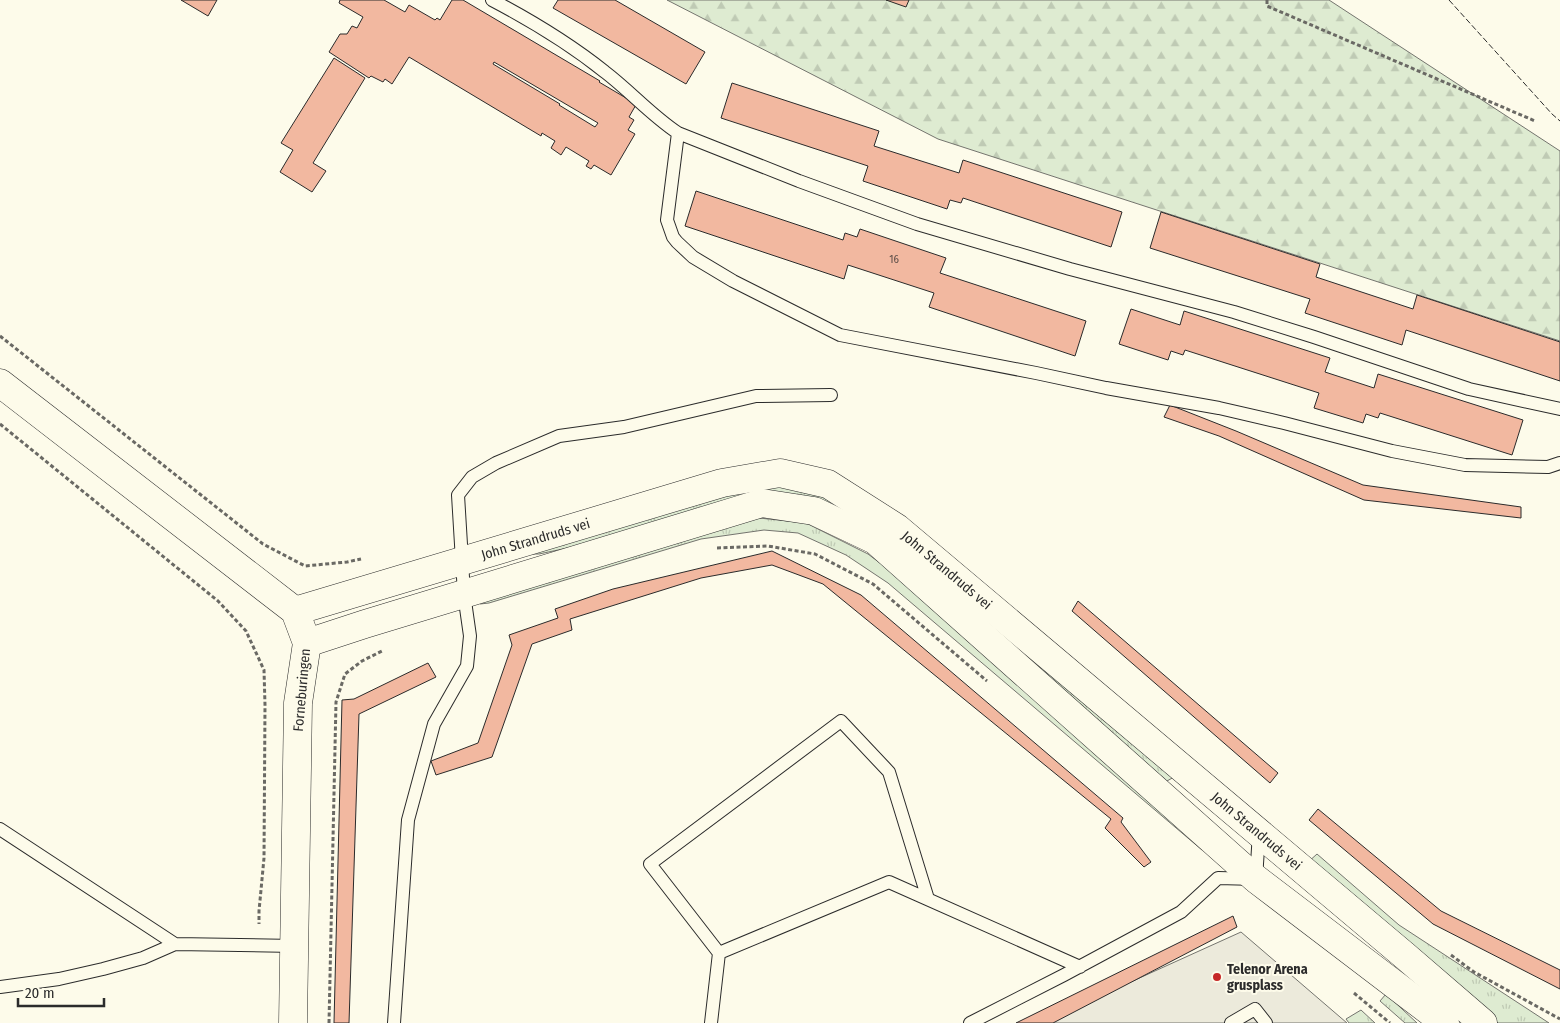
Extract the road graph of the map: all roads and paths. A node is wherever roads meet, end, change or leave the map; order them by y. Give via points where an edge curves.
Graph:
1 (492, 0) edge
2 (1267, 0) edge
3 (1535, 122) dead end
4 (678, 133) junction
5 (0, 336) edge
6 (0, 383) edge
7 (831, 395) dead end
8 (1560, 409) edge
9 (0, 424) edge
10 (1560, 463) edge
11 (714, 548) dead end
12 (362, 559) dead end
13 (462, 560) junction
14 (464, 594) junction
15 (295, 611) junction
16 (307, 644) junction
17 (387, 649) dead end
18 (993, 686) dead end
19 (0, 829) edge
20 (1259, 832) junction
21 (1256, 879) junction
22 (928, 900) junction
23 (175, 944) junction
24 (260, 945) junction
25 (295, 946) junction
26 (719, 953) junction
27 (1450, 954) dead end
28 (1080, 966) junction
29 (0, 987) edge
30 (1353, 991) dead end
31 (1560, 1019) edge
32 (293, 1023) edge
33 (329, 1023) edge
34 (394, 1023) edge
35 (711, 1023) edge
36 (970, 1023) edge
37 (1231, 1023) edge
38 (1266, 1023) edge
39 (1390, 1023) edge
40 (1445, 1023) edge
41 (1483, 1023) edge

1 - 4 lane via 569,45
2 - 3 path via 1267,6
4 - 8 lane via 917,224 1234,312 1469,390
4 - 10 lane via 667,220 677,242 693,257 733,281 840,335 1219,408 1452,464 1548,467
5 - 12 path via 263,544 305,566
6 - 15 street
7 - 13 lane via 756,396 624,427 559,436 496,463 472,477 458,495
9 - 24 path via 218,601 246,631 264,670 264,858 258,911
11 - 18 path via 768,546 815,554 873,584
13 - 14 lane
13 - 15 street, John Strandruds vei
13 - 20 street, John Strandruds vei via 722,482 780,473 828,484 897,528
14 - 16 street, John Strandruds vei
14 - 21 street, John Strandruds vei via 762,503 814,511 875,540
14 - 34 lane via 470,636 467,666 434,724 408,820
15 - 16 street, Forneburingen
16 - 25 street, Forneburingen via 298,703
17 - 33 path via 345,674 336,702
19 - 23 lane
20 - 21 lane
20 - 41 street, John Strandruds vei
21 - 28 lane via 1218,878 1181,912
21 - 40 street, John Strandruds vei
22 - 26 lane via 889,882
22 - 26 lane via 889,772 841,721 650,864
22 - 28 lane
23 - 24 lane
23 - 29 lane via 143,958 103,969
24 - 25 lane
25 - 32 street, Forneburingen
26 - 35 lane
27 - 31 path via 1474,972
28 - 36 lane
30 - 39 path
37 - 38 lane via 1255,1010

